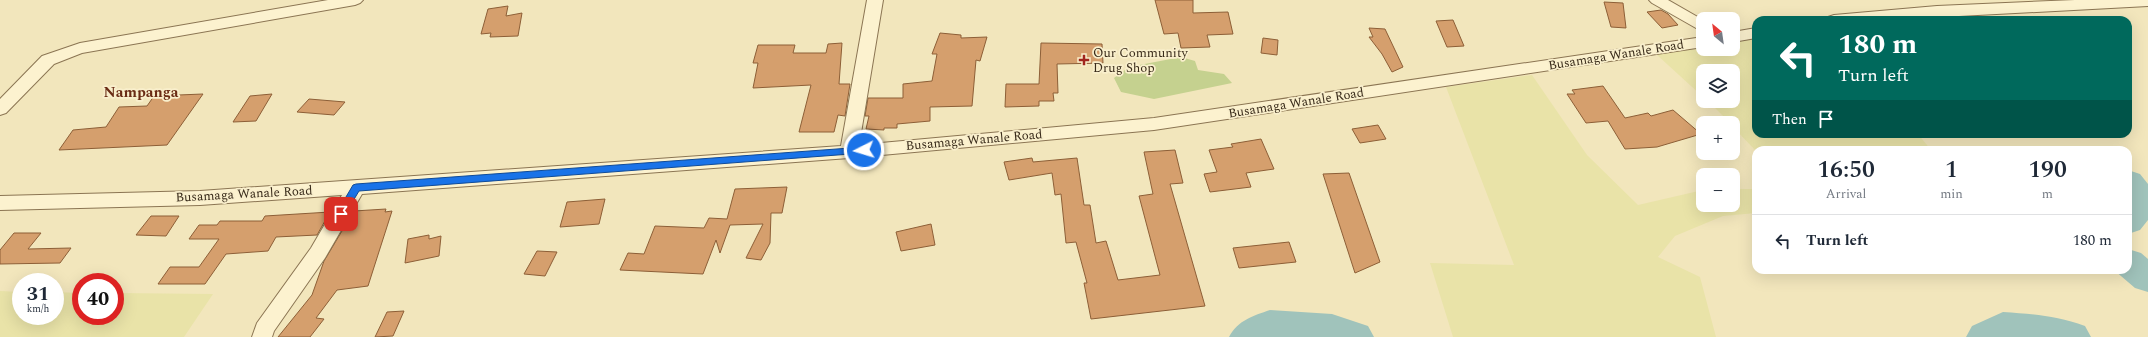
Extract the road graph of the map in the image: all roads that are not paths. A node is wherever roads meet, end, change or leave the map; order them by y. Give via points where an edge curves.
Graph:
1 (355, 0) edge
2 (875, 0) edge
3 (1657, 0) edge
4 (2148, 1) edge
5 (2112, 2) edge
6 (1868, 16) edge
7 (1696, 24) edge
8 (1752, 34) edge
9 (1740, 36) edge
10 (1696, 43) edge
11 (0, 109) edge
12 (848, 152) junction
13 (356, 188) junction
14 (0, 203) edge
15 (262, 337) edge

1 - 11 street via 80,48 48,60
2 - 12 street
3 - 7 street
4 - 5 street
5 - 6 street
8 - 9 street
10 - 12 street, Busamaga Wanale Road via 1154,124
12 - 13 street, Busamaga Wanale Road
13 - 14 street, Busamaga Wanale Road via 200,198
13 - 15 street via 318,253 264,329

